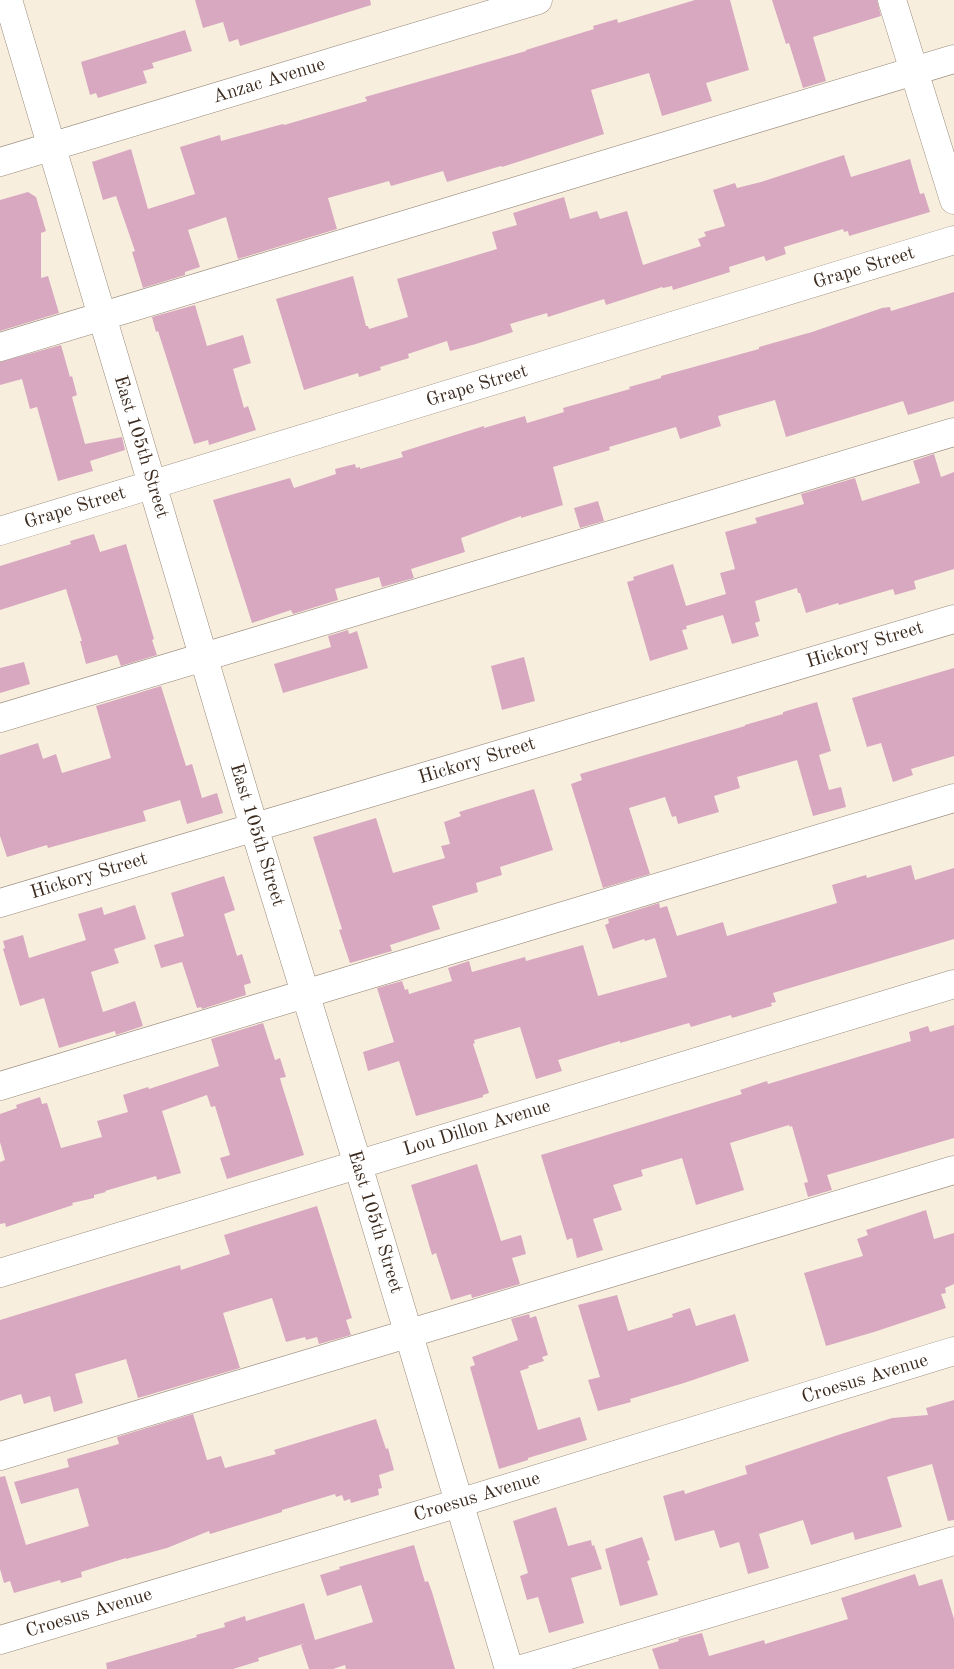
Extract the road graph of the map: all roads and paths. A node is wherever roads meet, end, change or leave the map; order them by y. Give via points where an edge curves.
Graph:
1 (8, 0) edge
2 (538, 0) edge
3 (892, 0) edge
4 (954, 59) edge
5 (914, 71) junction
6 (52, 146) junction
7 (0, 162) edge
8 (954, 200) edge
9 (954, 240) edge
10 (102, 315) junction
11 (0, 347) edge
12 (954, 432) edge
13 (152, 484) junction
14 (0, 531) edge
15 (954, 619) edge
16 (203, 656) junction
17 (0, 718) edge
18 (954, 798) edge
19 (254, 827) junction
20 (0, 903) edge
21 (954, 984) edge
22 (306, 994) junction
23 (0, 1086) edge
24 (358, 1164) junction
25 (954, 1170) edge
26 (0, 1273) edge
27 (408, 1334) junction
28 (954, 1351) edge
29 (0, 1456) edge
30 (459, 1502) junction
31 (954, 1541) edge
32 (0, 1640) edge
33 (509, 1669) edge
34 (522, 1669) edge

1 - 6 street, East 105th Street
2 - 6 street, Anzac Avenue
3 - 5 street
4 - 5 street
5 - 8 street
5 - 10 street
6 - 7 street, Anzac Avenue
6 - 10 street, East 105th Street
9 - 13 street, Grape Street
10 - 11 street
10 - 13 street, East 105th Street
12 - 16 street
13 - 14 street, Grape Street
13 - 16 street, East 105th Street
15 - 19 street, Hickory Street
16 - 17 street
16 - 19 street, East 105th Street
18 - 22 street
19 - 20 street, Hickory Street
19 - 22 street, East 105th Street
21 - 24 street, Lou Dillon Avenue
22 - 23 street
22 - 24 street, East 105th Street
24 - 26 street, Lou Dillon Avenue
24 - 27 street, East 105th Street
25 - 27 street
27 - 29 street
27 - 30 street, East 105th Street
28 - 30 street, Croesus Avenue
30 - 32 street, Croesus Avenue
30 - 33 street, East 105th Street
31 - 34 street

